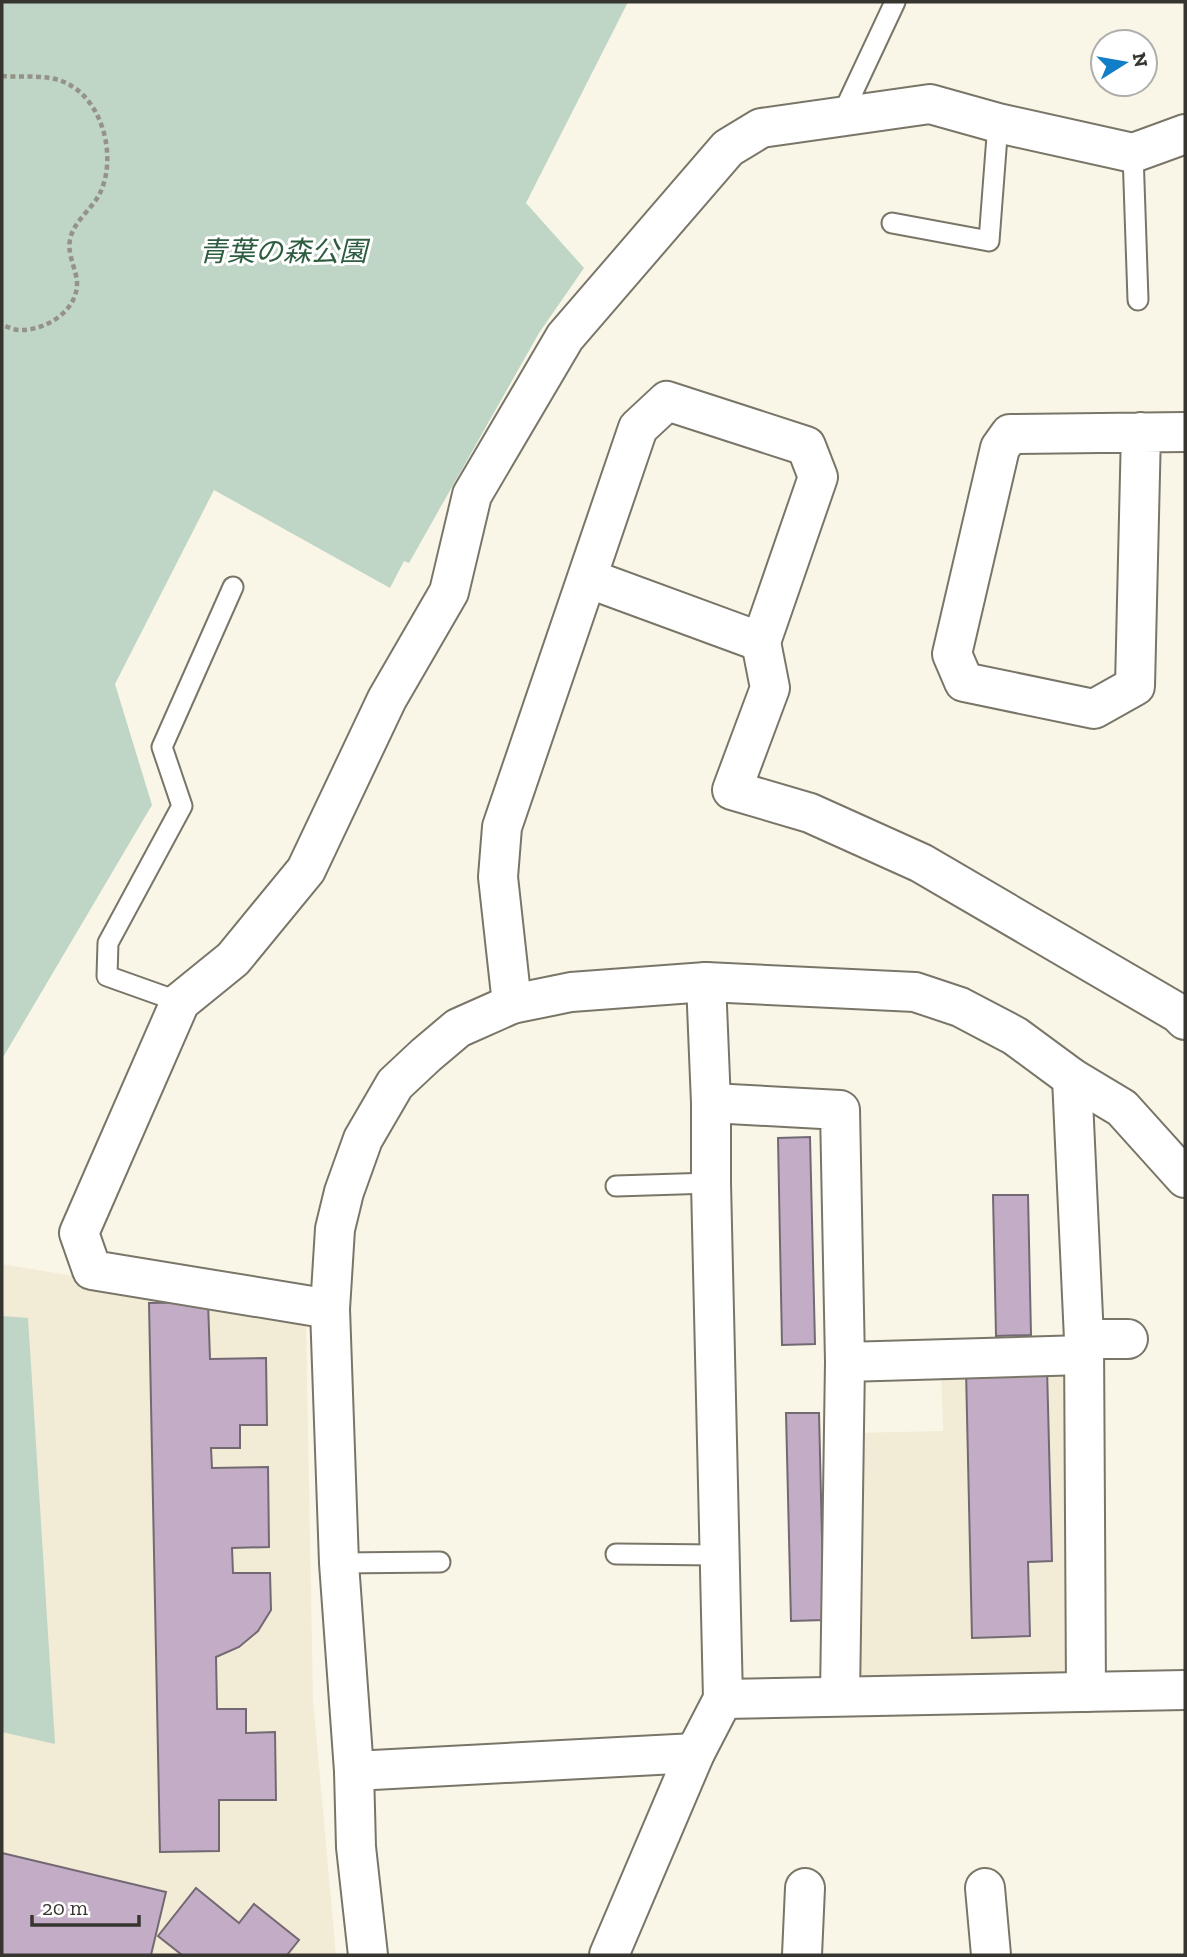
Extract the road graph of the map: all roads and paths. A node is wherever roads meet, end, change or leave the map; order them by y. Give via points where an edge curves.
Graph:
1 (895, 2) edge
2 (2, 76) edge
3 (842, 115) junction
4 (998, 123) junction
5 (1185, 134) edge
6 (1133, 153) junction
7 (892, 223) dead end
8 (1138, 300) dead end
9 (2, 326) edge
10 (1141, 432) junction
11 (1185, 432) edge
12 (587, 578) junction
13 (233, 587) dead end
14 (761, 642) junction
15 (706, 982) junction
16 (180, 1002) junction
17 (512, 1004) junction
18 (1185, 1020) edge
19 (1072, 1078) junction
20 (711, 1103) junction
21 (1185, 1178) edge
22 (711, 1183) junction
23 (616, 1186) dead end
24 (330, 1309) junction
25 (1128, 1339) dead end
26 (1084, 1347) junction
27 (845, 1362) junction
28 (616, 1554) dead end
29 (719, 1555) junction
30 (440, 1562) dead end
31 (339, 1563) junction
32 (1185, 1690) edge
33 (1133, 1691) junction
34 (1086, 1692) junction
35 (840, 1696) junction
36 (723, 1699) junction
37 (1185, 1719) edge
38 (695, 1753) junction
39 (354, 1771) junction
40 (805, 1888) dead end
41 (985, 1888) dead end
42 (368, 1955) edge
43 (609, 1955) edge
44 (802, 1955) edge
45 (991, 1955) edge

1 - 3 lane
2 - 9 path via 44,77 71,85 92,105 104,131 108,162 100,194 69,241 77,285 68,311 46,325 21,331
3 - 4 street via 930,104
3 - 16 street via 761,128 728,148 565,337 472,495 449,592 387,699 306,870 233,959
4 - 6 street
4 - 7 lane via 989,241
5 - 6 street
6 - 8 lane
10 - 10 street via 1010,434 1000,448 952,654 964,682 1094,709 1135,686
10 - 11 street
12 - 14 street
12 - 14 street via 638,428 667,401 806,446 818,477
12 - 17 street via 502,827 498,877
13 - 16 lane via 162,747 182,806 108,943 107,976
14 - 18 street via 770,688 732,790 810,813 921,863
15 - 17 street via 571,992
15 - 19 street via 915,992 960,1007 1015,1036
15 - 20 street
16 - 24 street via 79,1233 92,1270
17 - 24 street via 458,1028 395,1084 363,1139 344,1192 335,1229
19 - 21 street via 1122,1108
19 - 26 street
20 - 22 street
20 - 27 street via 840,1110
22 - 23 lane
22 - 29 street
24 - 31 street
25 - 26 street
26 - 27 street
26 - 34 street
27 - 35 street
28 - 29 lane
29 - 36 street
30 - 31 lane
31 - 39 street
32 - 33 street
33 - 34 street
33 - 37 street
34 - 35 street
35 - 36 street
36 - 38 street
38 - 39 street
38 - 43 street
39 - 42 street via 356,1847
40 - 44 street
41 - 45 street

